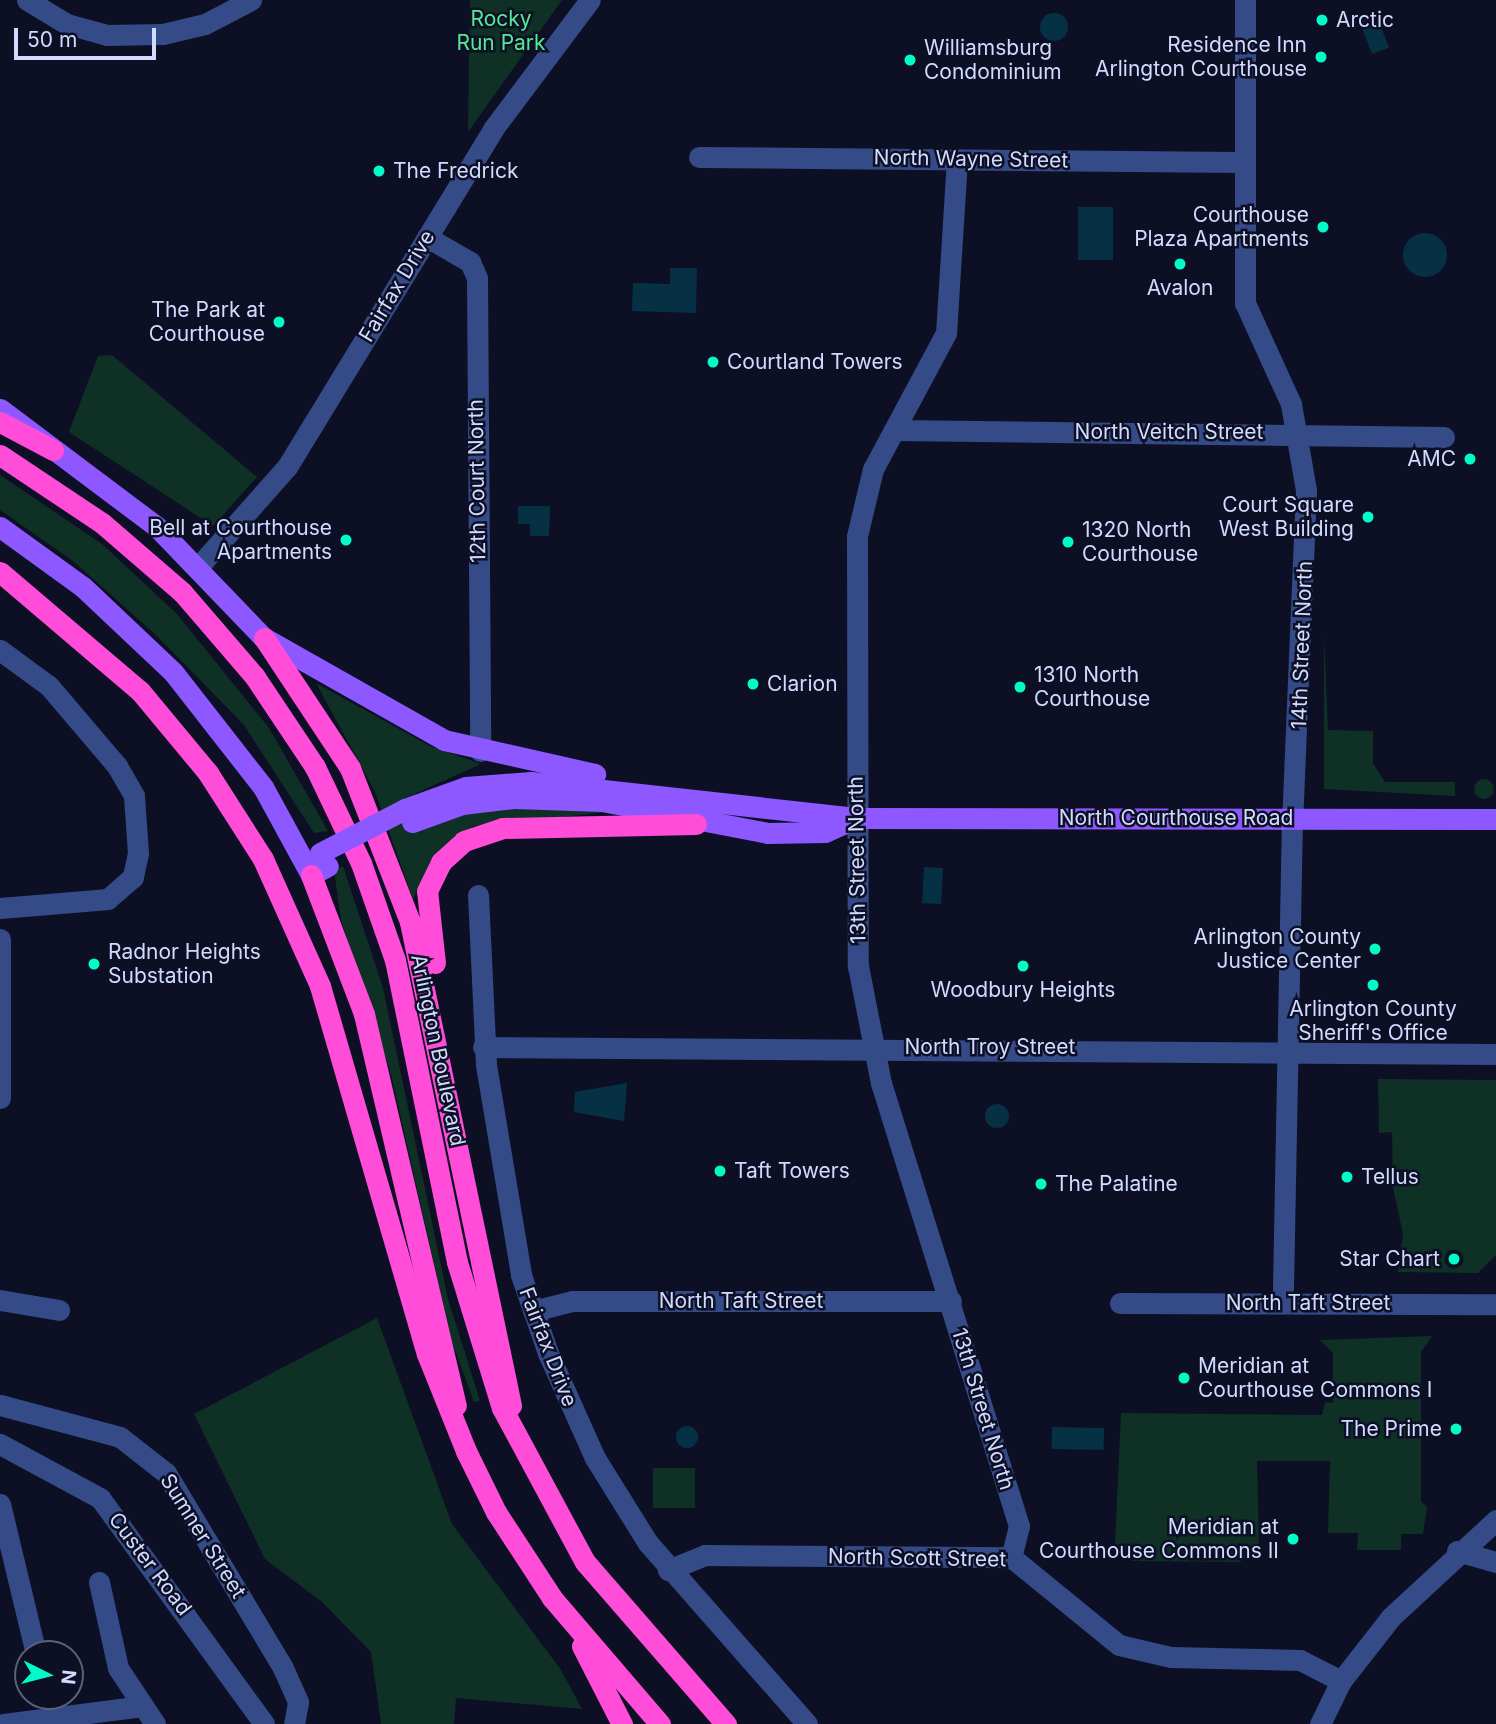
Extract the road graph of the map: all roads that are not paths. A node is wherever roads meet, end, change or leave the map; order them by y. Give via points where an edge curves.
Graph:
1 (27, 0) edge
2 (251, 0) edge
3 (590, 0) edge
4 (1245, 0) edge
5 (699, 157) dead end
6 (957, 159) junction
7 (1242, 162) junction
8 (426, 237) junction
9 (0, 409) edge
10 (0, 422) edge
11 (894, 430) junction
12 (1299, 433) junction
13 (1444, 437) dead end
14 (54, 450) junction
15 (0, 454) edge
16 (0, 527) edge
17 (199, 566) junction
18 (0, 572) edge
19 (264, 638) junction
20 (0, 650) edge
21 (480, 751) junction
22 (685, 799) junction
23 (726, 807) junction
24 (409, 816) junction
25 (856, 818) junction
26 (1292, 818) junction
27 (1496, 819) edge
28 (696, 824) junction
29 (724, 828) junction
30 (316, 864) junction
31 (478, 895) dead end
32 (0, 908) edge
33 (0, 939) edge
34 (483, 1046) junction
35 (874, 1046) junction
36 (1286, 1049) junction
37 (1496, 1054) edge
38 (443, 1059) junction
39 (0, 1098) edge
40 (0, 1300) edge
41 (951, 1301) junction
42 (1283, 1302) junction
43 (1120, 1303) dead end
44 (1496, 1304) edge
45 (59, 1310) dead end
46 (533, 1311) junction
47 (0, 1405) edge
48 (517, 1443) junction
49 (0, 1444) edge
50 (466, 1451) junction
51 (0, 1504) edge
52 (1496, 1520) edge
53 (1457, 1551) junction
54 (1011, 1557) junction
55 (1496, 1562) edge
56 (668, 1570) junction
57 (99, 1582) dead end
58 (573, 1625) junction
59 (33, 1640) edge
60 (1341, 1681) junction
61 (143, 1706) junction
62 (49, 1711) edge
63 (4, 1724) edge
64 (155, 1724) edge
65 (264, 1724) edge
66 (294, 1724) edge
67 (622, 1724) edge
68 (660, 1724) edge
69 (726, 1724) edge
70 (807, 1724) edge
71 (1320, 1724) edge

1 - 2 street via 67,24 107,35 183,30
3 - 8 street, Fairfax Drive via 493,129
4 - 7 street, 14th Street North
5 - 6 street, North Wayne Street
6 - 7 street, North Wayne Street
6 - 11 street, 13th Street North via 946,333
7 - 12 street, 14th Street North via 1245,303
8 - 17 street, Fairfax Drive via 287,467
8 - 21 street, 12th Court North via 470,262 477,278
9 - 14 main road
10 - 14 highway
11 - 12 street, North Veitch Street
11 - 25 street, 13th Street North via 868,481 857,536
12 - 13 street, North Veitch Street
12 - 26 street, 14th Street North via 1307,491
14 - 17 main road
15 - 48 highway, Arlington Boulevard via 102,523 182,592 256,677 330,796 395,960 468,1306
16 - 30 main road via 83,587 173,672 242,757
17 - 19 main road
18 - 50 highway via 92,644 163,717 227,801 280,891 320,986 427,1354
19 - 21 main road via 426,732
19 - 38 highway via 350,768 410,922
20 - 32 street via 49,686 117,766 134,796 138,824 132,877 121,892 89,904
21 - 22 main road via 646,784
22 - 23 main road, North Courthouse Road
22 - 24 main road, North Courthouse Road via 514,782 452,790
23 - 25 main road, North Courthouse Road
23 - 29 main road
24 - 28 main road, North Courthouse Road via 462,804 533,798 602,801
24 - 30 main road, North Courthouse Road, bridge
25 - 26 main road, North Courthouse Road
25 - 29 main road, North Courthouse Road via 825,832
25 - 35 street, 13th Street North via 858,966
26 - 27 main road, North Courthouse Road
26 - 36 street, 14th Street North
28 - 29 main road, North Courthouse Road
28 - 38 highway via 503,828 455,847 432,875 425,901
30 - 50 highway via 363,1014
31 - 34 street, Fairfax Drive
33 - 39 street
34 - 35 street, North Troy Street
34 - 46 street, Fairfax Drive via 520,1272
35 - 36 street, North Troy Street
35 - 41 street, 13th Street North
36 - 37 street, North Troy Street
36 - 42 street, 14th Street North
38 - 48 highway
40 - 45 street
41 - 46 street, North Taft Street via 572,1301
41 - 54 street, 13th Street North via 1019,1527
42 - 43 street, North Taft Street
42 - 44 street, North Taft Street
46 - 56 street, Fairfax Drive via 590,1447
47 - 66 street, Sumner Street via 120,1437 166,1473 284,1668 298,1702
48 - 69 highway, Arlington Boulevard via 600,1583
49 - 65 street, Custer Road via 100,1498
50 - 58 highway via 496,1512
51 - 59 street
52 - 53 street
53 - 55 street
53 - 60 street via 1391,1617
54 - 56 street, North Scott Street via 714,1555
54 - 60 street, North Scott Street via 1098,1633 1128,1648 1177,1657 1300,1660
56 - 70 street, Fairfax Drive
57 - 61 street via 118,1668
58 - 67 highway
58 - 68 highway
60 - 71 street
61 - 62 street
61 - 64 street
62 - 63 street

